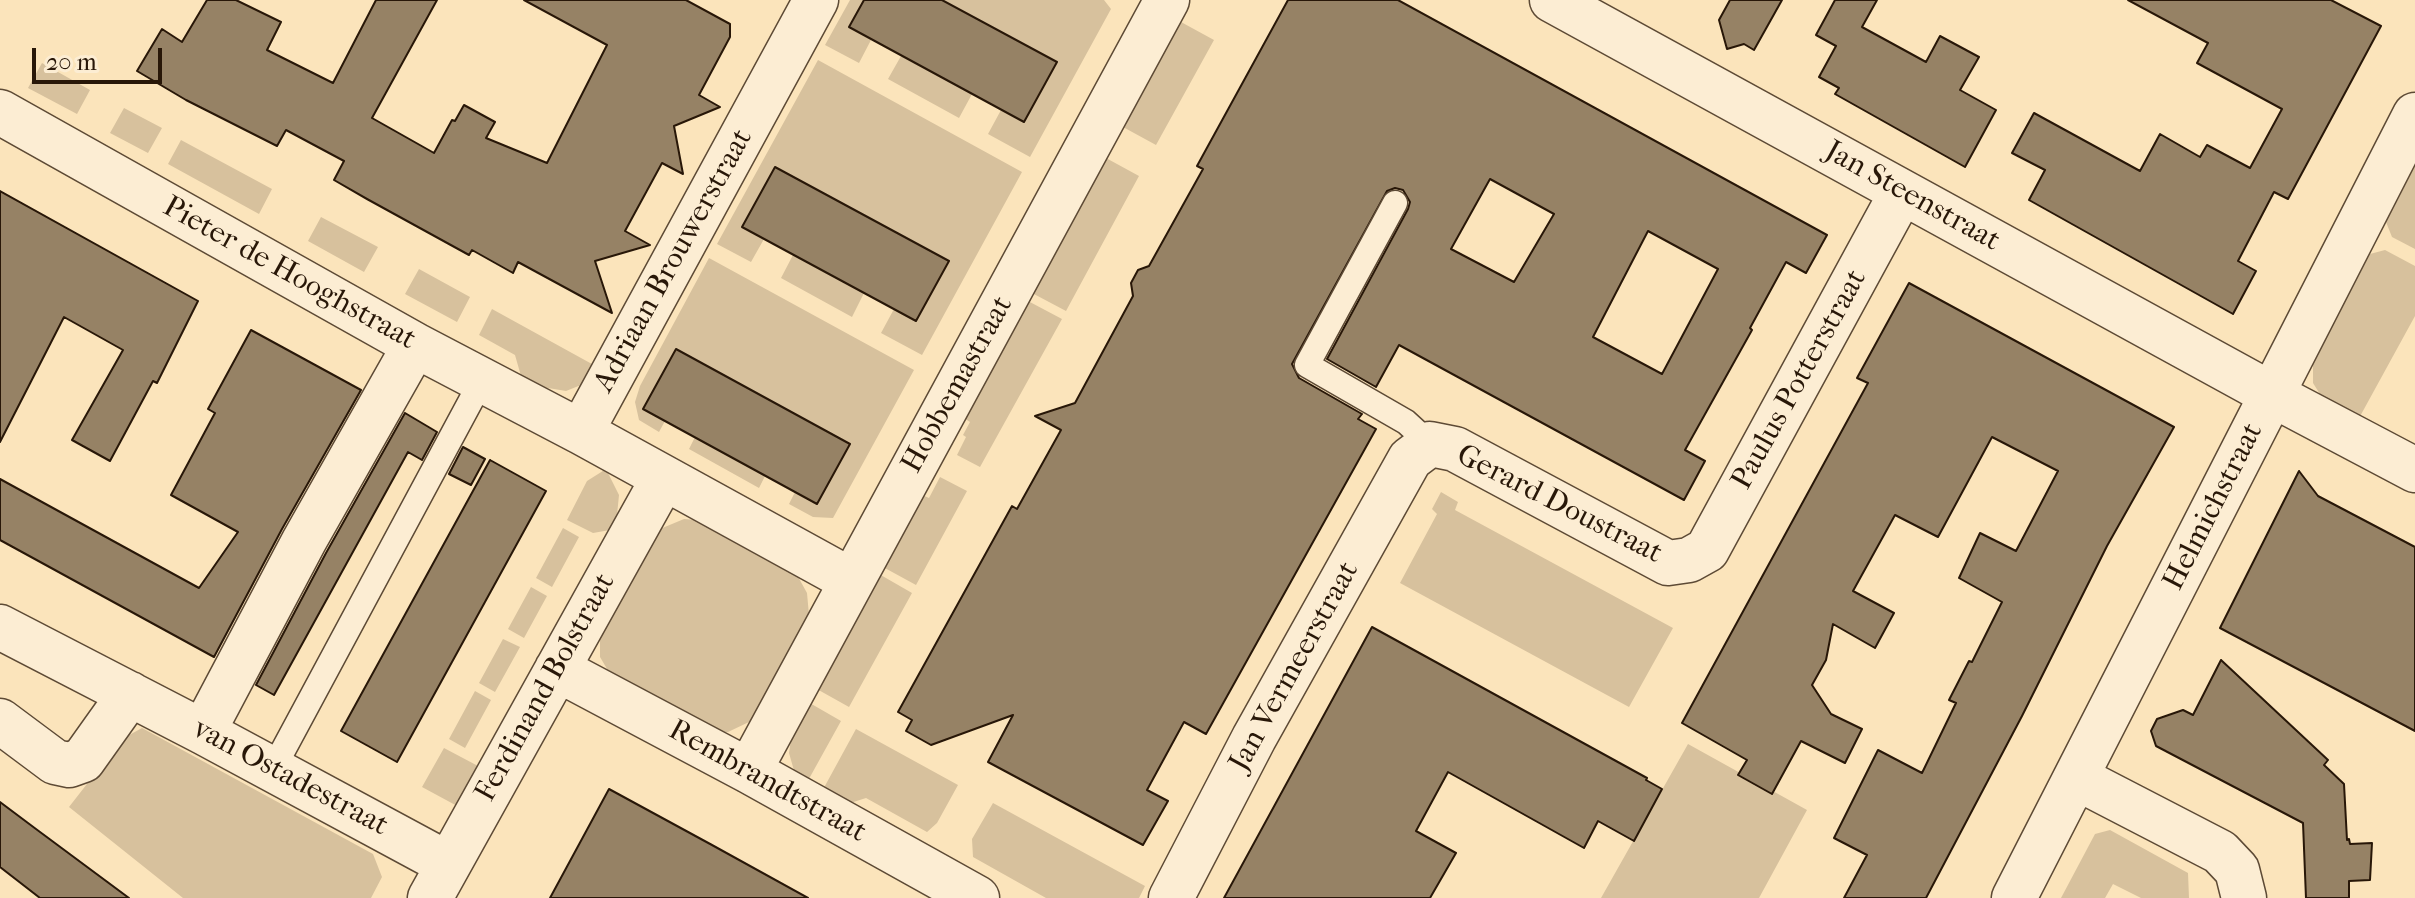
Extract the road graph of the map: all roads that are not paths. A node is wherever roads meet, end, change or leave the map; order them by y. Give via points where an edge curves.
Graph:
1 (1167, 0) edge
2 (1552, 0) edge
3 (809, 3) edge
4 (0, 112) edge
5 (2415, 115) edge
6 (1902, 192) junction
7 (1395, 203) dead end
8 (415, 345) junction
9 (482, 380) junction
10 (2271, 394) junction
11 (581, 432) junction
12 (1430, 444) junction
13 (2415, 470) edge
14 (663, 479) junction
15 (1689, 560) joint
16 (852, 581) junction
17 (0, 627) edge
18 (557, 669) junction
19 (130, 694) junction
20 (0, 721) edge
21 (203, 732) junction
22 (273, 769) junction
23 (749, 771) junction
24 (2077, 778) junction
25 (439, 881) edge
26 (977, 898) edge
27 (1171, 898) edge
28 (2014, 898) edge
29 (2244, 898) edge

1 - 16 street, Hobbemastraat
2 - 6 street, Jan Steenstraat
3 - 11 street, Adriaan Brouwerstraat
4 - 8 street, Pieter de Hooghstraat
5 - 10 street, Helmichstraat
6 - 10 street, Jan Steenstraat
6 - 15 street, Paulus Potterstraat via 1707,550
7 - 12 lane via 1307,365 1406,422
8 - 9 street, Pieter de Hooghstraat
8 - 21 street
9 - 11 street, Pieter de Hooghstraat
9 - 22 lane
10 - 13 street, Jan Steenstraat
10 - 24 street, Helmichstraat
11 - 14 street
12 - 15 street, Gerard Doustraat via 1455,449 1668,563
12 - 27 street, Jan Vermeerstraat via 1410,459
14 - 16 street
14 - 18 street, Ferdinand Bolstraat
16 - 23 street, Hobbemastraat
17 - 19 street, van Ostadestraat
18 - 23 street, Rembrandtstraat
18 - 25 street, Ferdinand Bolstraat
19 - 20 street via 83,760 69,765 55,762
19 - 21 street, van Ostadestraat
21 - 22 street, van Ostadestraat
22 - 25 street, van Ostadestraat
23 - 26 street, Rembrandtstraat
24 - 28 street, Helmichstraat
24 - 29 street via 2220,852 2237,870

